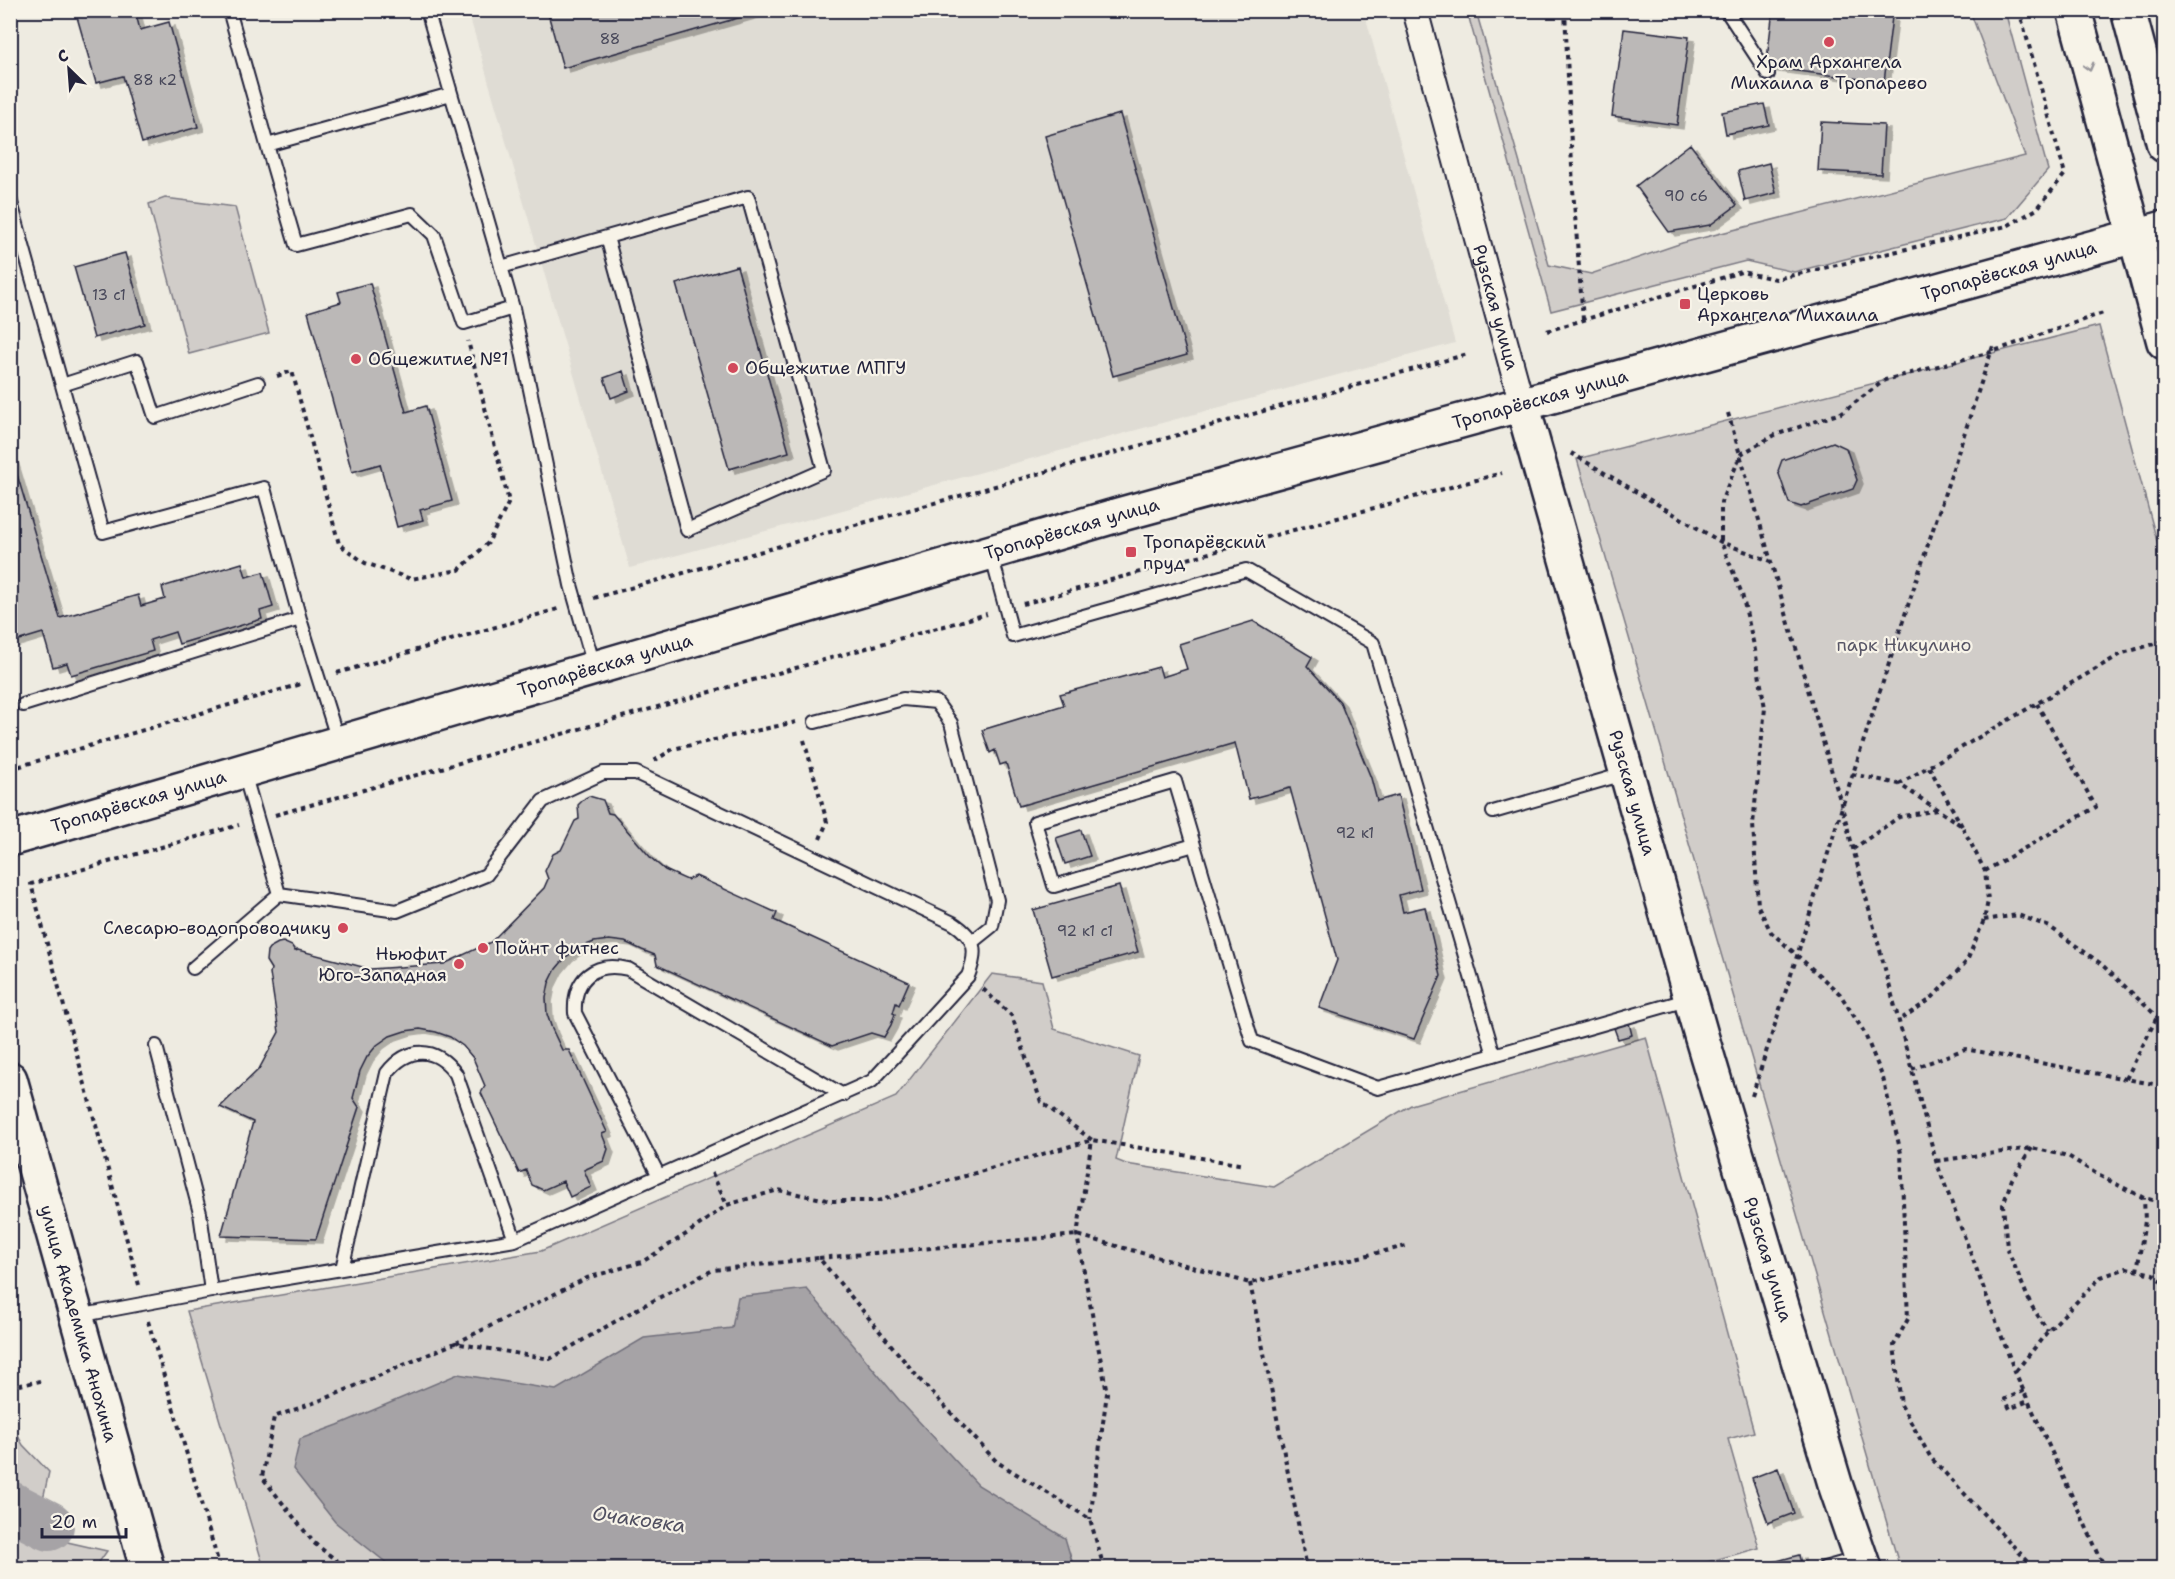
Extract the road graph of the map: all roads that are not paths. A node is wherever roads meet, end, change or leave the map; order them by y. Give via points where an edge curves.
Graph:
1 (229, 10) edge
2 (427, 10) edge
3 (1415, 10) edge
4 (1726, 10) edge
5 (2074, 10) edge
6 (2128, 10) edge
7 (1768, 74) dead end
8 (451, 94) junction
9 (267, 145) junction
10 (2164, 145) edge
11 (10, 198) edge
12 (2150, 231) edge
13 (607, 237) junction
14 (501, 267) junction
15 (513, 308) junction
16 (2164, 342) edge
17 (258, 383) road end
18 (62, 385) junction
19 (1522, 404) junction
20 (990, 553) junction
21 (300, 619) junction
22 (594, 667) junction
23 (23, 705) dead end
24 (815, 722) dead end
25 (338, 742) junction
26 (243, 770) junction
27 (1628, 773) junction
28 (1493, 812) dead end
29 (10, 838) edge
30 (1194, 844) junction
31 (279, 894) junction
32 (972, 942) junction
33 (193, 968) dead end
34 (1691, 998) junction
35 (156, 1046) dead end
36 (1494, 1055) junction
37 (10, 1079) edge
38 (843, 1095) junction
39 (659, 1176) junction
40 (514, 1240) junction
41 (342, 1269) junction
42 (211, 1291) junction
43 (77, 1317) junction
44 (1862, 1563) edge
45 (147, 1569) edge
46 (1824, 1569) edge

1 - 9 lane
2 - 8 lane
3 - 19 street, Рузская улица
4 - 7 lane
5 -> 12 street
6 - 10 street
8 - 9 lane
8 - 14 lane
9 - 15 lane via 296,245 412,214 434,235 464,323
11 - 18 lane
12 - 16 street
12 - 19 street, Тропарёвская улица
13 - 13 lane via 748,197 824,470 687,530
13 - 14 lane
14 - 15 lane
15 - 22 lane via 576,603
17 - 18 lane via 155,417 137,361
18 - 21 lane via 103,532 264,488
19 - 20 street, Тропарёвская улица
19 - 27 street, Рузская улица
20 - 22 street, Тропарёвская улица
20 - 36 lane via 1013,636 1246,570 1372,643
21 - 23 lane
21 - 25 lane
22 - 25 street, Тропарёвская улица
24 - 32 lane via 903,699 936,702 951,723 997,900 992,926
25 - 26 street, Тропарёвская улица
26 - 29 street, Тропарёвская улица
26 - 31 lane
27 - 28 lane
27 - 34 street, Рузская улица
30 - 30 lane via 1054,886 1035,822 1175,781
30 - 36 lane via 1252,1041 1377,1088
31 - 32 lane via 397,911 486,875 543,801 603,773 636,772 953,923
31 - 33 lane
32 - 38 lane via 975,959 968,976 873,1081
34 - 36 lane
34 - 44 street, Рузская улица
35 - 42 lane via 200,1213
37 - 43 street, улица Академика Анохина via 26,1151
38 - 39 lane
38 - 39 lane via 627,969 604,967 583,979 574,1001 575,1013
39 - 40 lane
40 - 41 lane
40 - 41 lane via 456,1074 439,1057 416,1053 394,1064 385,1079
41 - 42 lane
42 - 43 lane
43 - 45 street, улица Академика Анохина
44 - 46 lane

